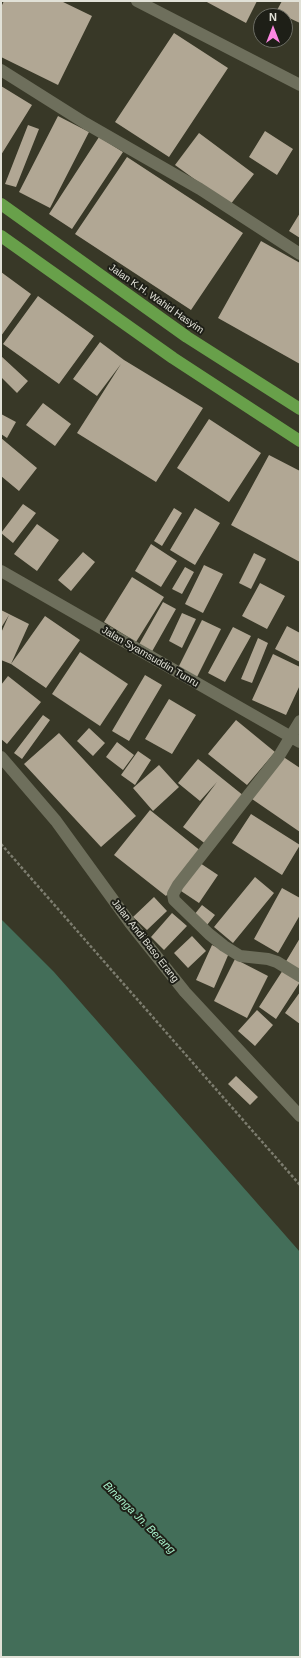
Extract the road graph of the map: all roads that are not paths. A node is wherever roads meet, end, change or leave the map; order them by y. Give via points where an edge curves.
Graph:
1 (137, 1) edge
2 (1, 70) edge
3 (300, 85) edge
4 (1, 204) edge
5 (1, 236) edge
6 (300, 254) edge
7 (300, 409) edge
8 (300, 441) edge
9 (1, 571) edge
10 (300, 721) edge
11 (296, 739) edge
12 (1, 757) edge
13 (300, 976) edge
14 (300, 1116) edge

1 - 3 street
2 - 6 street via 84,123 200,189
4 - 7 highway, Jalan K.H. Wahid Hasyim via 187,337
5 - 8 highway via 173,358
9 - 11 street, Jalan Syamsuddin Tunru
10 - 11 street
11 - 13 street via 173,894 174,900 224,946 240,956 277,962
12 - 14 street, Jalan Andi Baso Erang via 56,821 130,923 186,992

